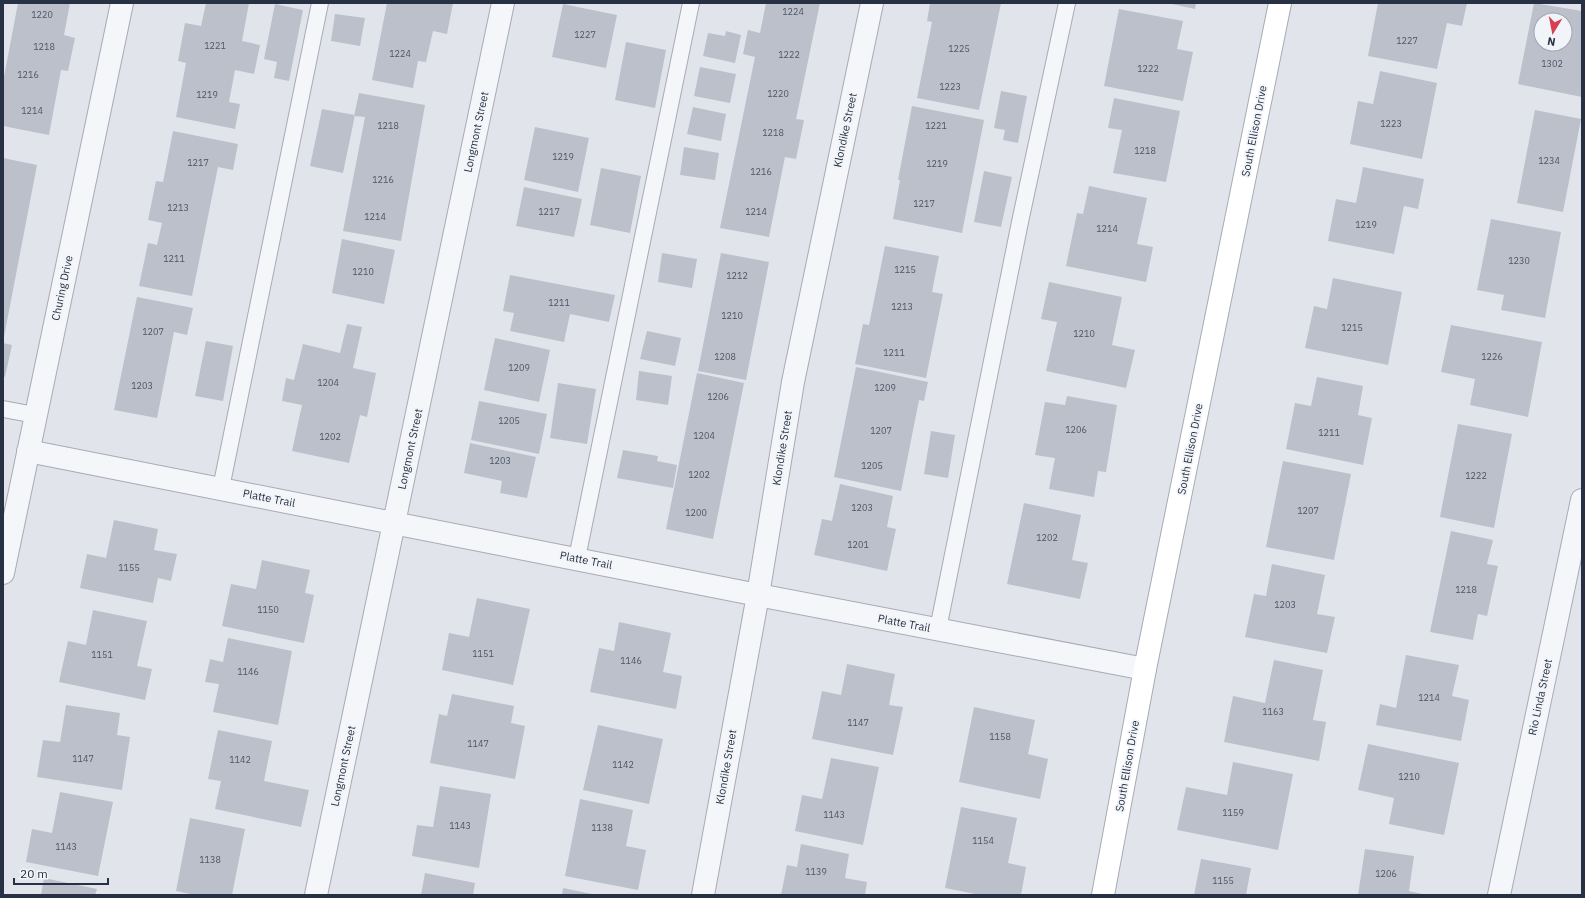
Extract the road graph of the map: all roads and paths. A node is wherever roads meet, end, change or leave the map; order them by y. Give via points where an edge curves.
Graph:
1 (122, 3) edge
2 (320, 3) edge
3 (503, 3) edge
4 (691, 3) edge
5 (872, 3) edge
6 (1067, 3) edge
7 (1280, 3) edge
8 (3, 409) edge
9 (35, 415) junction
10 (28, 451) junction
11 (221, 488) junction
12 (1582, 500) edge
13 (394, 522) junction
14 (577, 558) junction
15 (3, 573) edge
16 (758, 595) junction
17 (938, 629) junction
18 (1145, 669) junction
19 (316, 895) edge
20 (703, 895) edge
21 (1103, 895) edge
22 (1499, 895) edge

1 - 9 street, Churing Drive
2 - 11 lane
3 - 13 street, Longmont Street
4 - 14 lane
5 - 16 street, Klondike Street via 793,382
6 - 17 lane
7 - 18 street, South Ellison Drive
8 - 9 lane
9 - 10 street, Churing Drive
10 - 11 street, Platte Trail
10 - 15 street, Churing Drive
11 - 13 street, Platte Trail
12 - 22 street, Rio Linda Street
13 - 14 street, Platte Trail
13 - 19 street, Longmont Street
14 - 16 street, Platte Trail
16 - 17 street, Platte Trail
16 - 20 street, Klondike Street
17 - 18 street, Platte Trail
18 - 21 street, South Ellison Drive

